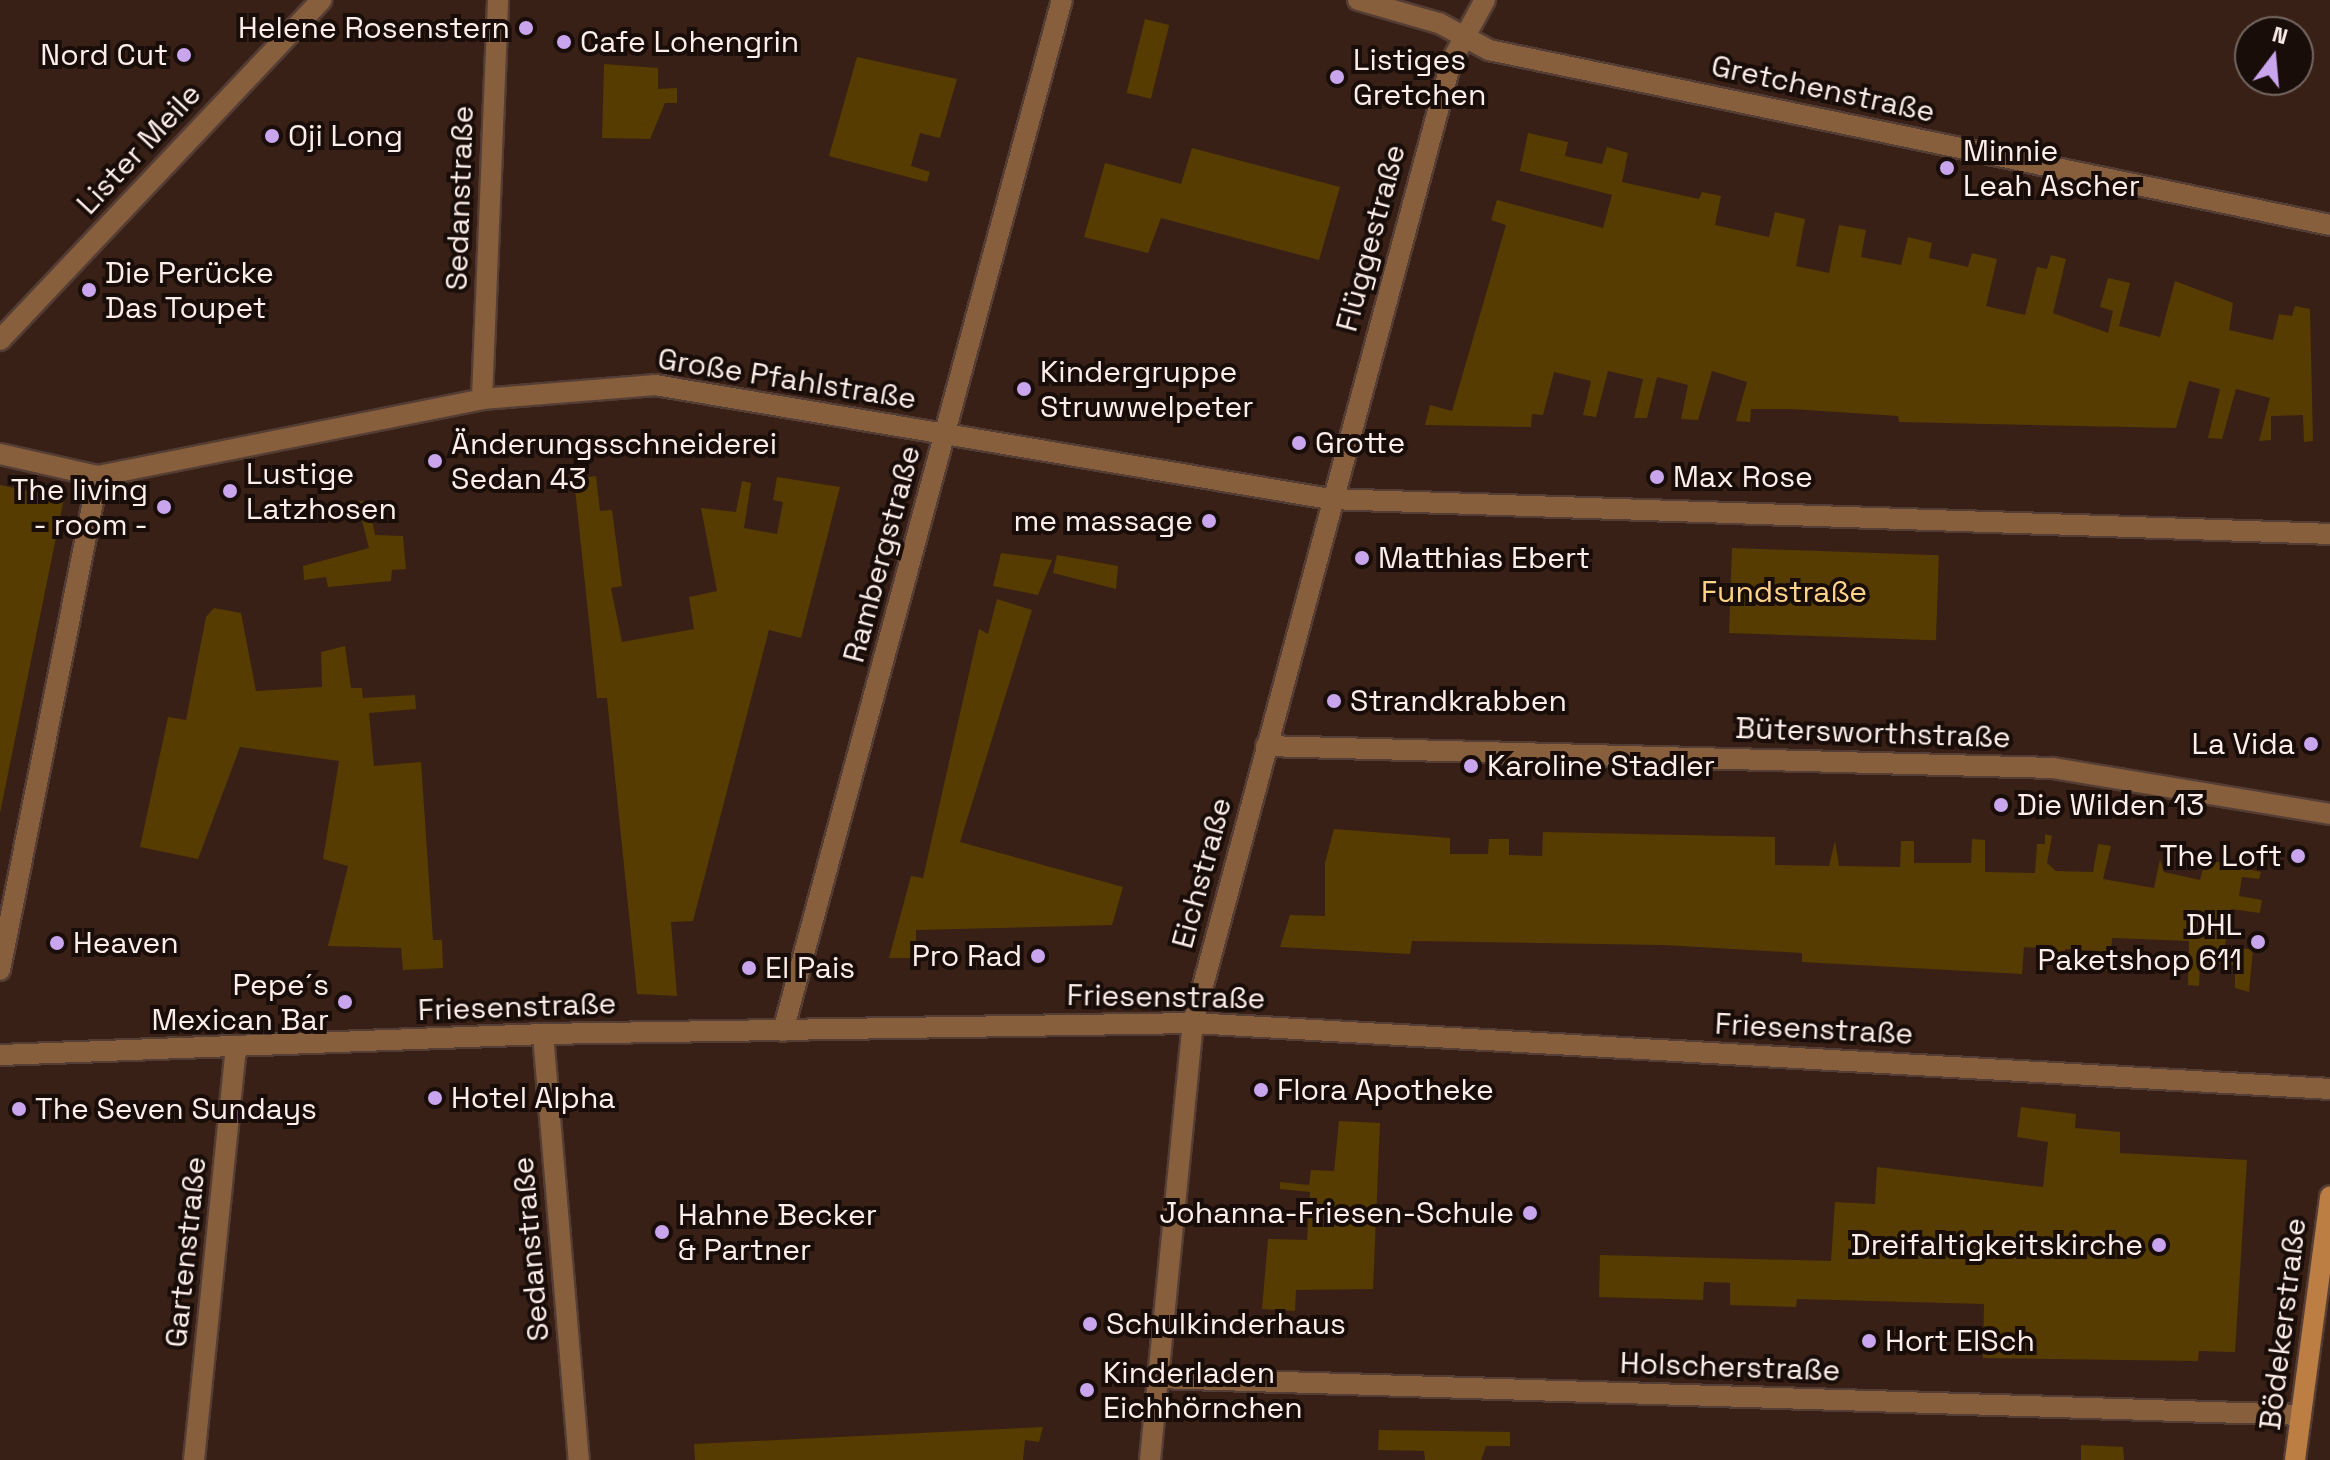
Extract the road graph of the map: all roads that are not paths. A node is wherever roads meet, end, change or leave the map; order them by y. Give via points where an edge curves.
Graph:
1 (321, 0) edge
2 (498, 0) edge
3 (1062, 0) edge
4 (1358, 0) edge
5 (1485, 0) edge
6 (1466, 38) junction
7 (2330, 225) edge
8 (0, 340) edge
9 (482, 399) junction
10 (945, 435) junction
11 (0, 454) edge
12 (98, 476) junction
13 (1330, 499) junction
14 (2330, 534) edge
15 (1266, 746) junction
16 (2330, 814) edge
17 (0, 970) edge
18 (1193, 1023) junction
19 (783, 1031) junction
20 (543, 1034) junction
21 (236, 1049) junction
22 (0, 1055) edge
23 (2330, 1089) edge
24 (2330, 1196) edge
25 (2326, 1253) edge
26 (1158, 1378) junction
27 (2301, 1415) junction
28 (194, 1460) edge
29 (579, 1460) edge
30 (1150, 1460) edge
31 (2295, 1460) edge

1 - 8 street, Lister Meile
2 - 9 street, Sedanstraße
3 - 10 street, Rambergstraße
4 - 6 street, Gretchenstraße
5 - 6 street, Flüggestraße
6 - 7 street, Gretchenstraße via 1489,50
6 - 13 street, Flüggestraße via 1451,62
9 - 10 street, Große Pfahlstraße via 655,385
9 - 12 street, Große Pfahlstraße
10 - 13 street, Große Pfahlstraße
10 - 19 street, Rambergstraße
11 - 12 street, Große Pfahlstraße
12 - 17 street
13 - 14 street
13 - 15 street, Eichstraße
15 - 16 street, Bütersworthstraße via 2053,768
15 - 18 street, Eichstraße
18 - 19 street, Friesenstraße
18 - 23 street, Friesenstraße
18 - 26 street, Eichstraße
19 - 20 street, Friesenstraße
20 - 21 street, Friesenstraße
20 - 29 street, Sedanstraße
21 - 22 street, Friesenstraße
21 - 28 street, Gartenstraße
24 - 25 street, Bödekerstraße
25 - 27 street, Bödekerstraße
26 - 27 street, Holscherstraße
26 - 30 street, Eichstraße
27 - 31 street, Bödekerstraße

